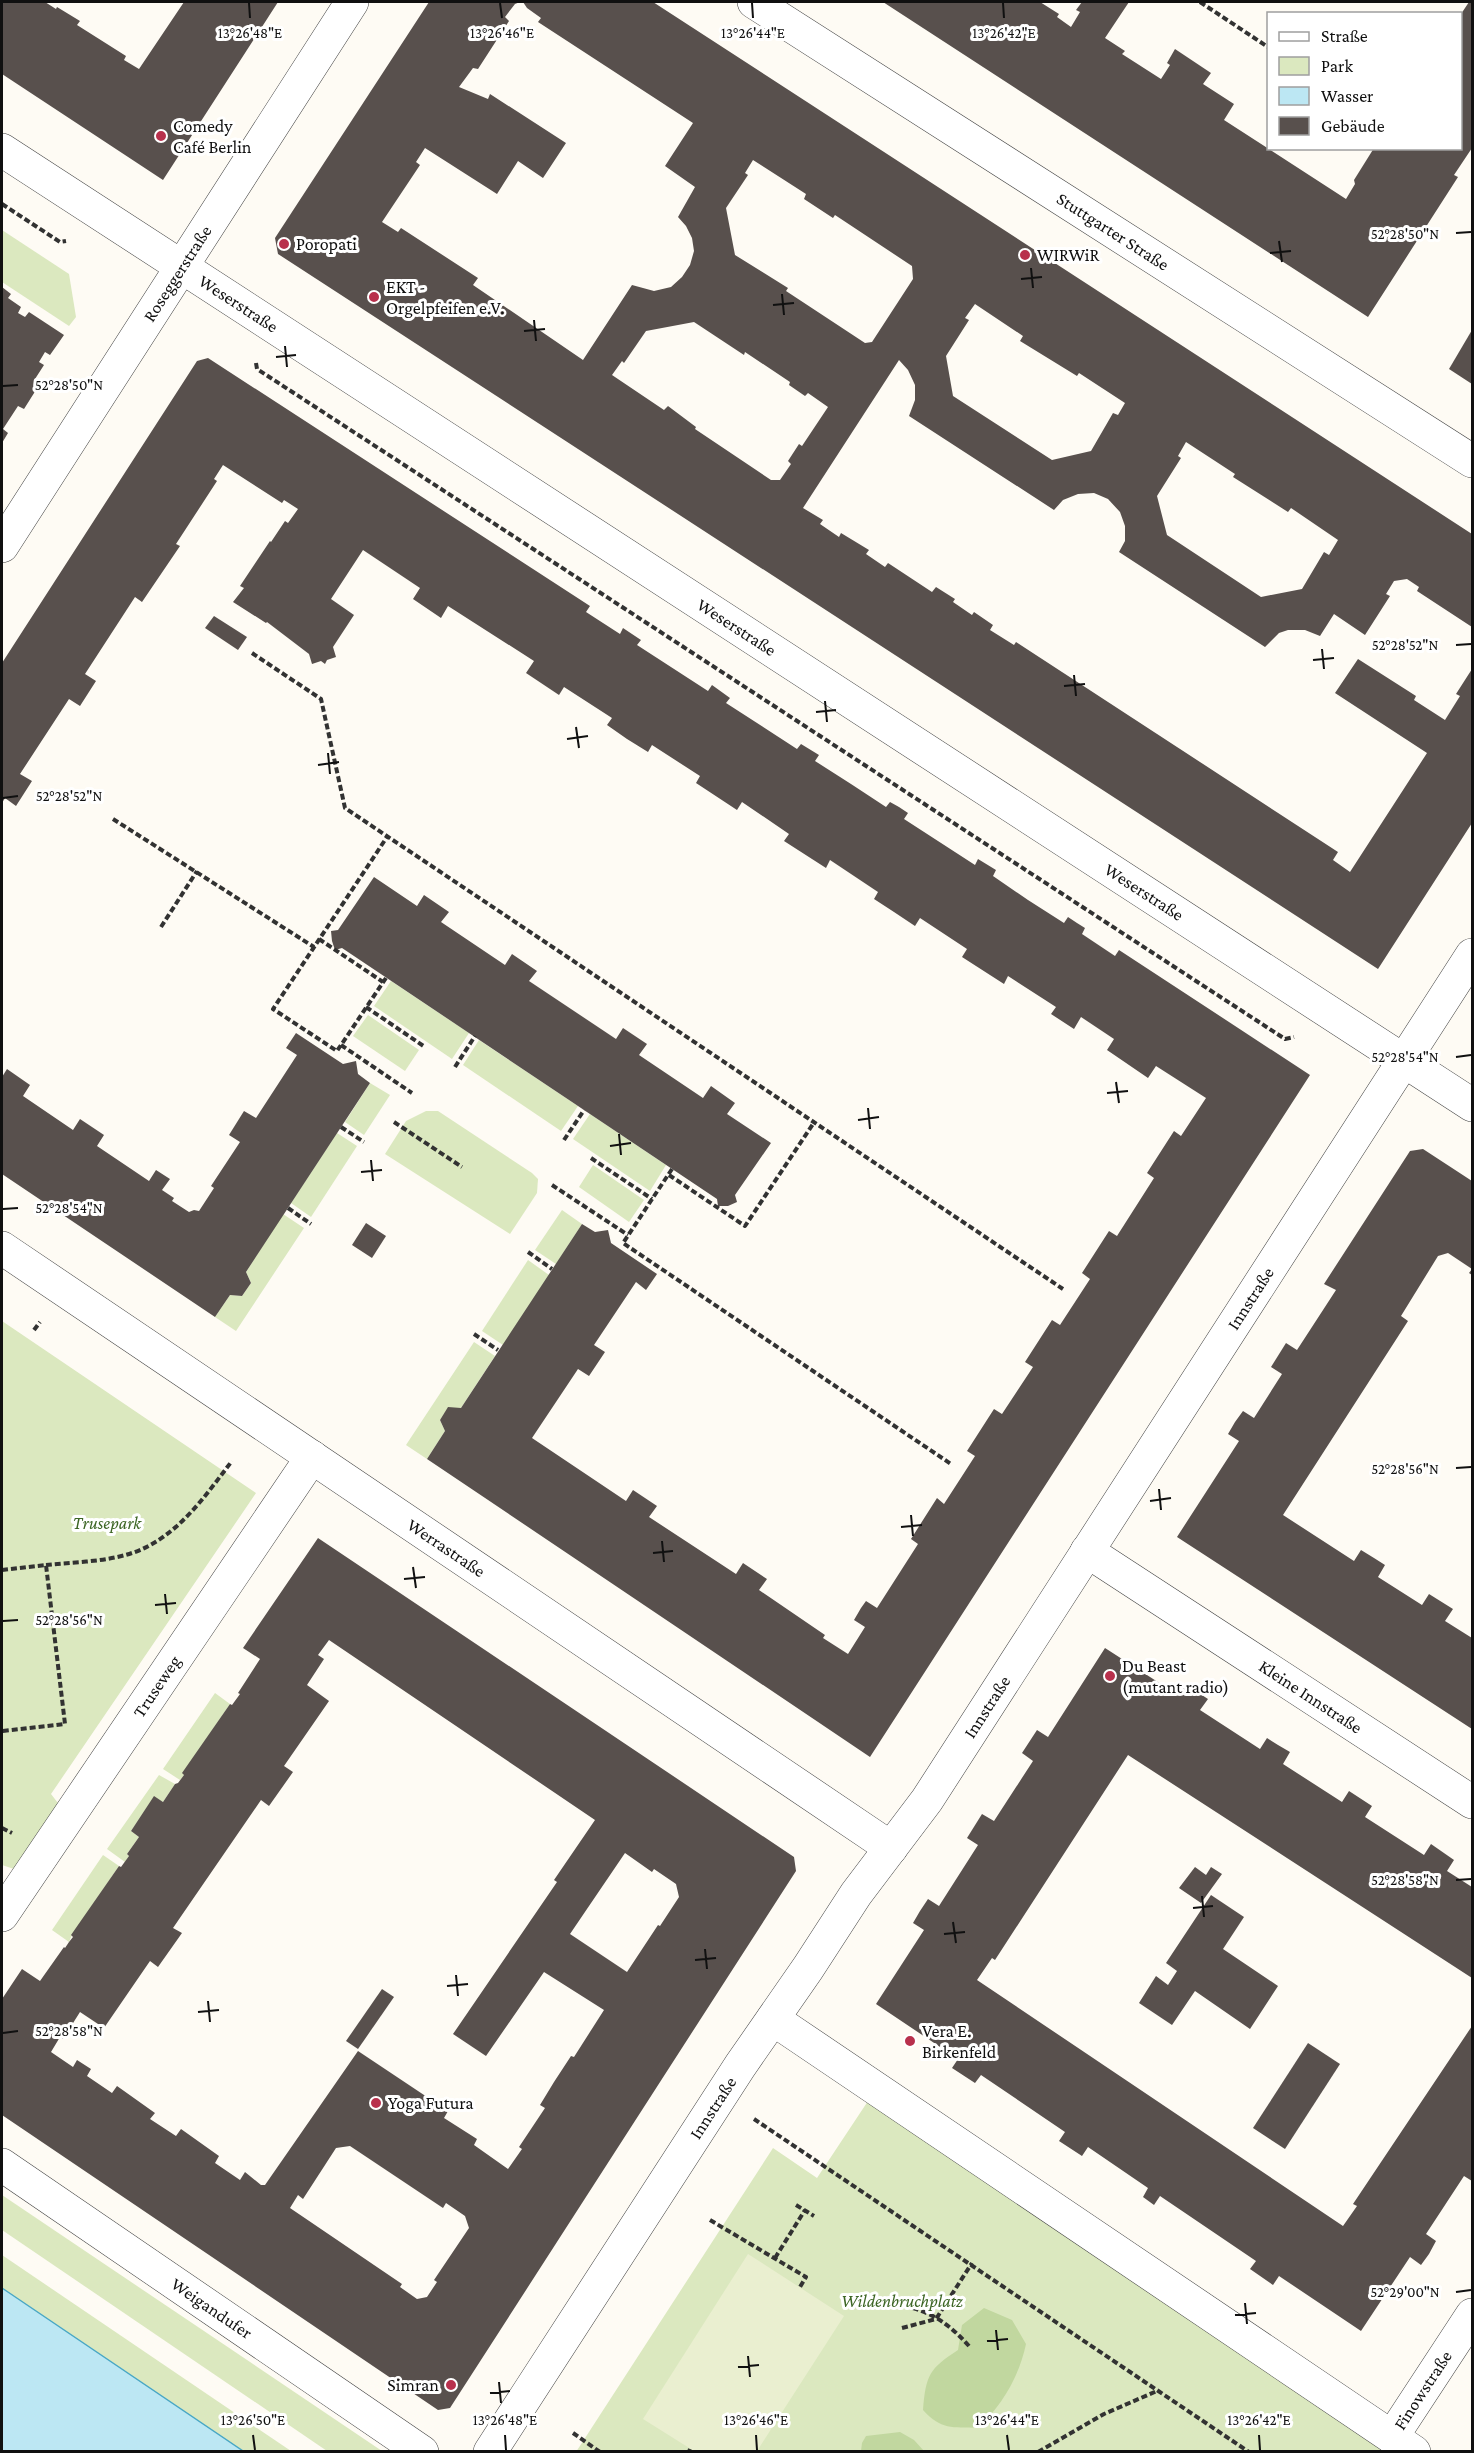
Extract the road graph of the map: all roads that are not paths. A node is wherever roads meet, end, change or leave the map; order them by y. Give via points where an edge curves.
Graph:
1 (352, 2) edge
2 (754, 2) edge
3 (2, 150) edge
4 (182, 266) junction
5 (1473, 461) edge
6 (2, 546) edge
7 (1473, 955) edge
8 (1404, 1060) junction
9 (1473, 1105) edge
10 (2, 1248) edge
11 (312, 1457) junction
12 (1087, 1551) junction
13 (1473, 1802) edge
14 (891, 1848) junction
15 (2, 1916) edge
16 (773, 2019) junction
17 (2, 2165) edge
18 (1473, 2315) edge
19 (1403, 2444) edge
20 (422, 2451) edge
21 (490, 2451) edge

1 - 4 street, Roseggerstraße
2 - 5 street, Stuttgarter Straße
3 - 4 street, Weserstraße
4 - 6 street, Roseggerstraße
4 - 8 street, Weserstraße
7 - 8 street, Innstraße
8 - 9 street, Weserstraße
8 - 12 street, Innstraße
10 - 11 street, Werrastraße
11 - 14 street, Werrastraße
11 - 15 street, Truseweg
12 - 13 street, Kleine Innstraße
12 - 14 street, Innstraße via 927,1800
14 - 16 street, Innstraße
16 - 19 street
16 - 21 street, Innstraße
17 - 20 street, Weigandufer
18 - 19 street, Finowstraße

